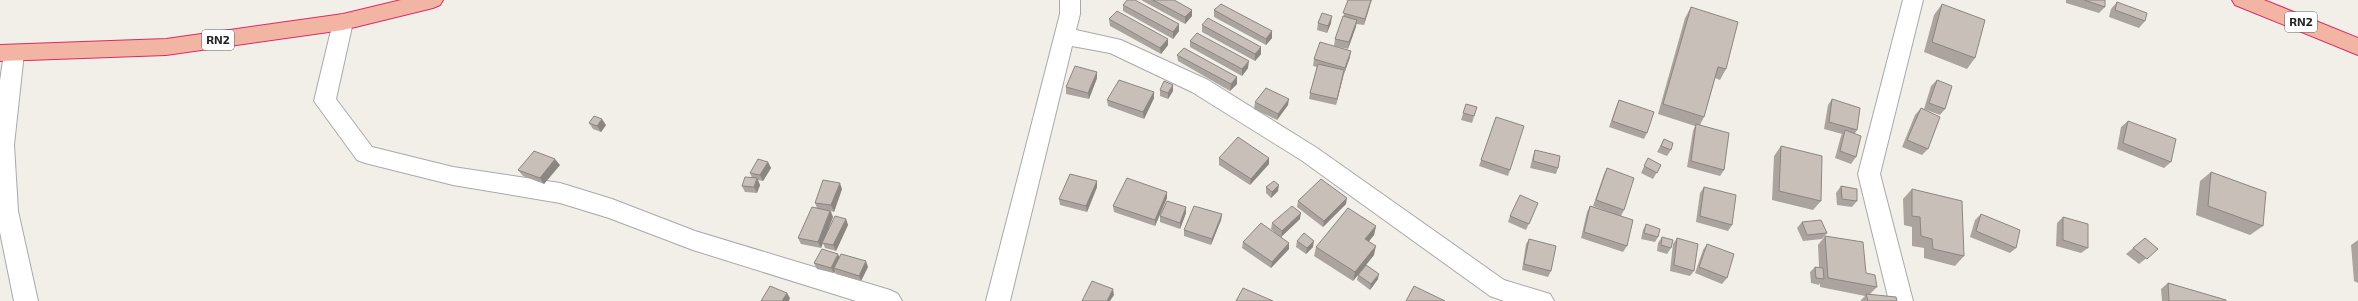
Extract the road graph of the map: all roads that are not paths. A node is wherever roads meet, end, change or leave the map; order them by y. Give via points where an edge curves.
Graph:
1 (433, 0) edge
2 (1070, 0) edge
3 (1913, 0) edge
4 (2242, 0) edge
5 (343, 22) junction
6 (1063, 36) junction
7 (2358, 48) edge
8 (7, 53) edge
9 (26, 301) edge
10 (890, 301) edge
11 (998, 301) edge
12 (1542, 301) edge
13 (1901, 301) edge

1 - 5 highway, RN2
2 - 6 street via 1070,14
3 - 13 street via 1869,174
4 - 7 highway, RN2 via 2326,32
5 - 8 highway, RN2 via 166,47
5 - 10 street via 325,101 364,154 453,176 560,193 612,209 693,240
6 - 11 street via 1012,255
6 - 12 street via 1114,46 1200,86 1309,154 1498,289
8 - 9 street via 3,146 7,211

